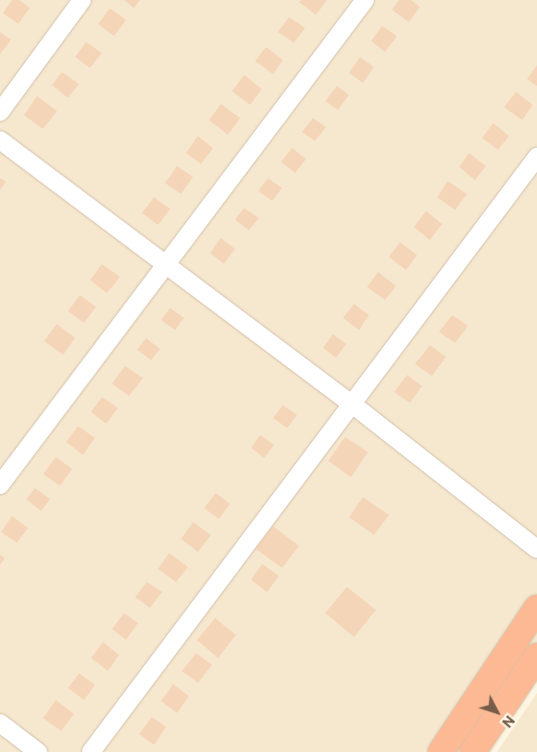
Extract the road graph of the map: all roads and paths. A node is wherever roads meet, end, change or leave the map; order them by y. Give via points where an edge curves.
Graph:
1 (82, 0) edge
2 (365, 0) edge
3 (0, 112) edge
4 (0, 140) edge
5 (537, 157) edge
6 (167, 264) junction
7 (352, 404) junction
8 (0, 485) edge
9 (537, 549) edge
10 (537, 608) edge
11 (537, 656) edge
12 (0, 722) edge
13 (38, 752) edge
14 (91, 752) edge
15 (441, 752) edge
16 (473, 752) edge

1 - 3 street
2 - 6 street
4 - 6 street
5 - 7 street
6 - 7 street
6 - 8 street
7 - 9 street
7 - 14 street
10 - 15 highway
11 - 16 highway
12 - 13 street

